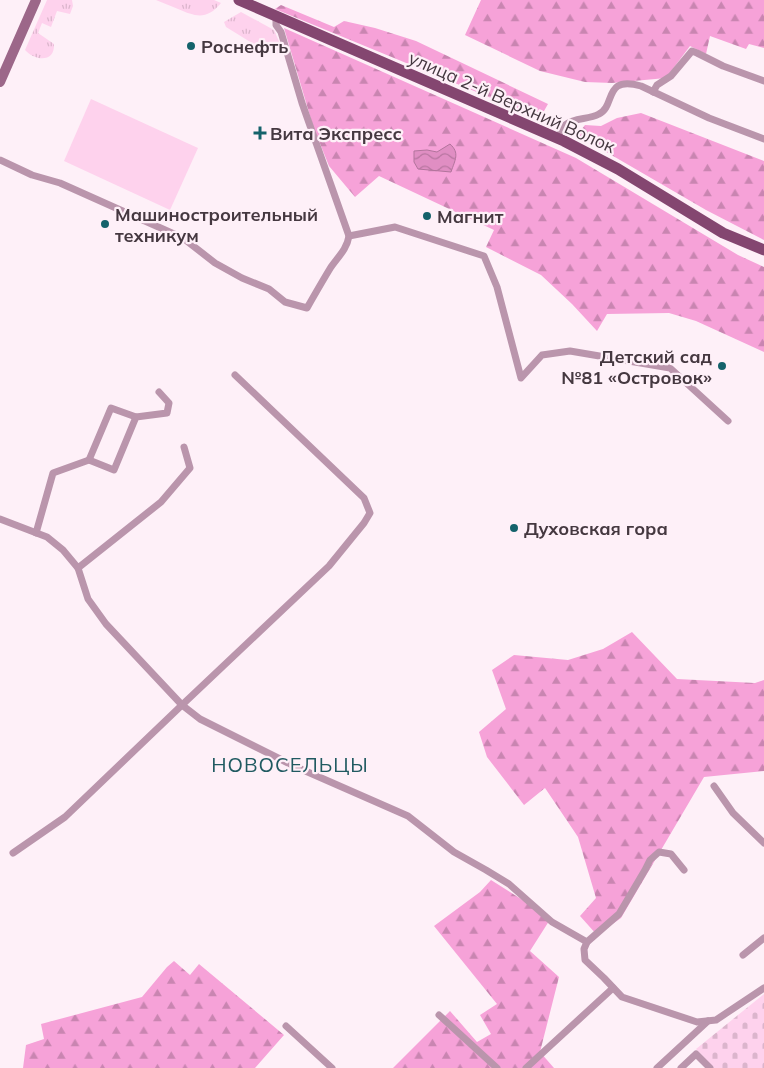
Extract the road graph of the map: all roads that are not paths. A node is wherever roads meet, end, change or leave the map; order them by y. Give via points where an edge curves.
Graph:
1 (36, 0) edge
2 (239, 0) edge
3 (276, 16) junction
4 (764, 81) edge
5 (0, 82) edge
6 (653, 92) junction
7 (558, 138) junction
8 (764, 139) edge
9 (0, 160) edge
10 (349, 236) junction
11 (764, 250) edge
12 (235, 375) dead end
13 (159, 392) dead end
14 (136, 417) junction
15 (728, 421) dead end
16 (184, 447) dead end
17 (89, 460) junction
18 (0, 520) edge
19 (36, 533) junction
20 (78, 568) junction
21 (182, 705) junction
22 (714, 786) dead end
23 (764, 843) edge
24 (13, 853) dead end
25 (684, 870) dead end
26 (764, 938) edge
27 (587, 942) junction
28 (743, 954) dead end
29 (614, 988) junction
30 (764, 988) edge
31 (439, 1015) dead end
32 (709, 1021) junction
33 (286, 1026) dead end
34 (332, 1068) edge
35 (497, 1068) edge
36 (526, 1068) edge
37 (657, 1068) edge
38 (681, 1068) edge
39 (710, 1068) edge

1 - 5 street
2 - 3 main road, улица 2-й Верхний Волок
3 - 7 main road, улица 2-й Верхний Волок
3 - 10 street via 276,25
4 - 6 street via 692,51
6 - 7 street via 634,84 618,86 601,113 564,125
6 - 8 street
7 - 11 main road, улица 2-й Верхний Волок via 618,169 723,233
9 - 10 street via 183,238 215,263 269,289 285,302 307,308 348,244
10 - 15 street via 395,226 484,256 497,287 521,378 542,355 570,351 670,368
12 - 21 street via 364,498 370,513 329,566
13 - 14 street via 169,403 167,412
14 - 17 street via 111,408
14 - 17 street via 114,470
16 - 20 street via 190,468 161,502
17 - 19 street via 54,473
18 - 19 street
19 - 20 street via 48,537
20 - 21 street via 88,599 106,624
21 - 24 street via 66,817
21 - 27 street via 200,719 294,766 408,816 454,852 509,884 552,922
22 - 23 street via 733,813
25 - 27 street via 671,854 659,852 650,860 619,914
26 - 28 street
27 - 29 street via 585,960
29 - 32 street via 622,997 697,1022
29 - 36 street
30 - 32 street via 716,1020
31 - 35 street
32 - 37 street
33 - 34 street
38 - 39 street via 696,1054

